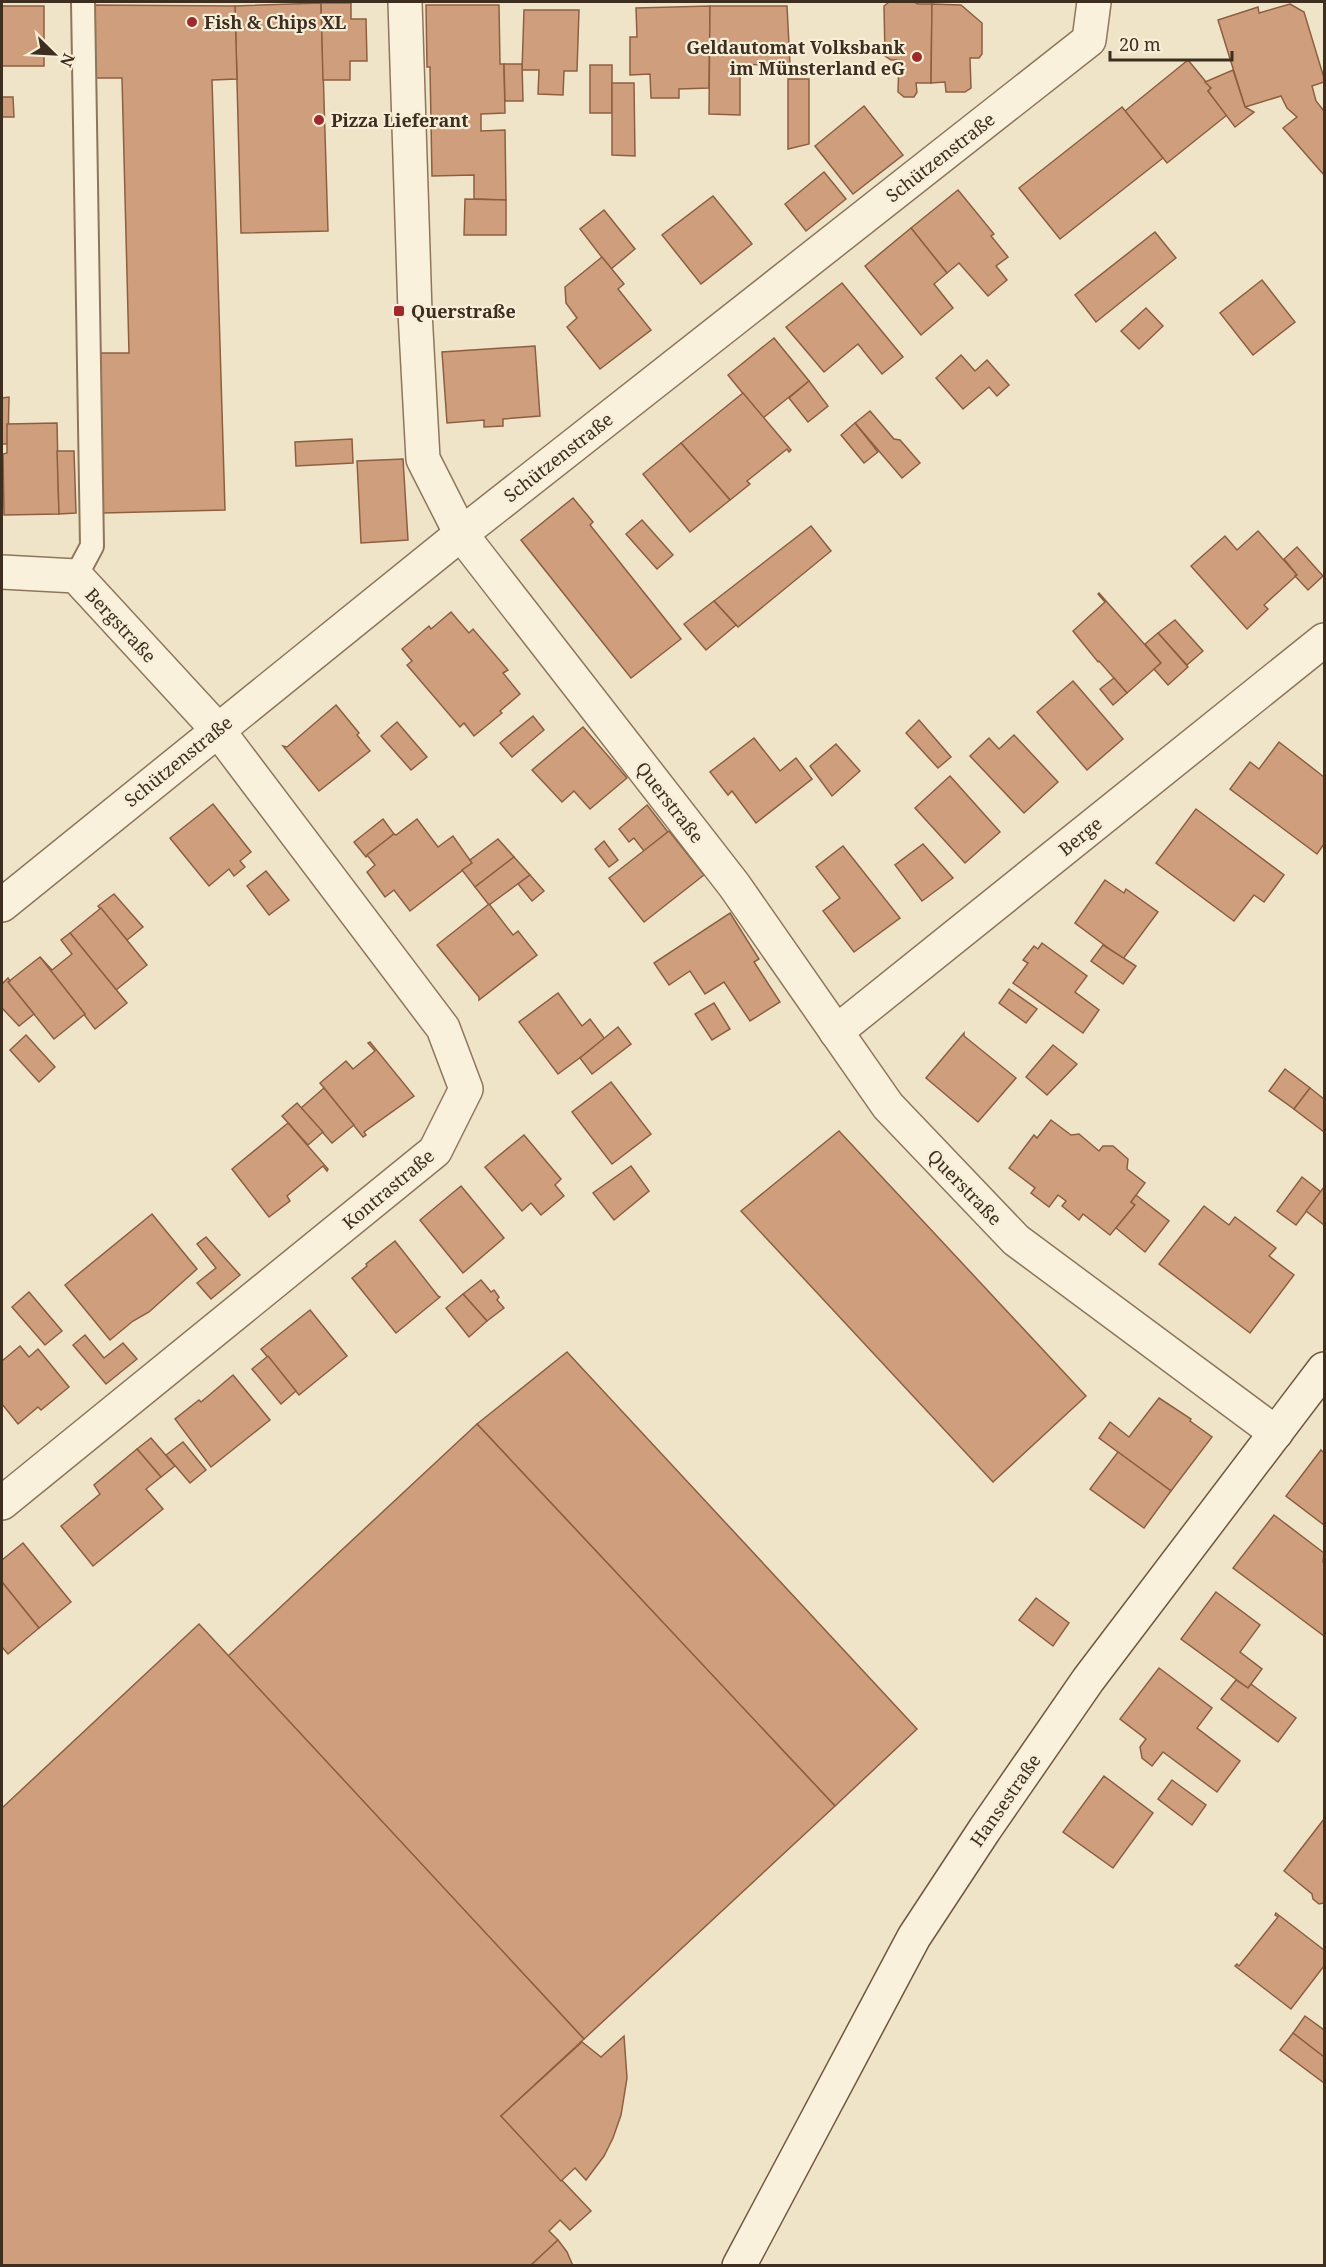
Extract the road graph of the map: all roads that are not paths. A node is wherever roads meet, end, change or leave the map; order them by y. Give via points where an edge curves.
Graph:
1 (82, 2) edge
2 (405, 2) edge
3 (1094, 2) edge
4 (461, 534) junction
5 (2, 572) edge
6 (76, 576) junction
7 (1324, 640) edge
8 (217, 729) junction
9 (2, 905) edge
10 (836, 1032) junction
11 (1324, 1369) edge
12 (1275, 1433) junction
13 (2, 1503) edge
14 (739, 2265) edge

1 - 6 lane via 92,546
2 - 4 street, Querstraße via 423,459
3 - 4 street, Schützenstraße via 1089,40
4 - 8 street, Schützenstraße
4 - 10 street, Querstraße via 734,885
5 - 6 street, Bergstraße
6 - 8 street, Bergstraße
7 - 10 street, Berge
8 - 9 street, Schützenstraße
8 - 13 street, Kontrastraße via 443,1028 466,1089 435,1151
10 - 12 street, Querstraße via 888,1107 1017,1240
11 - 12 street, Hansestraße
12 - 14 street, Hansestraße via 1088,1680 914,1936

